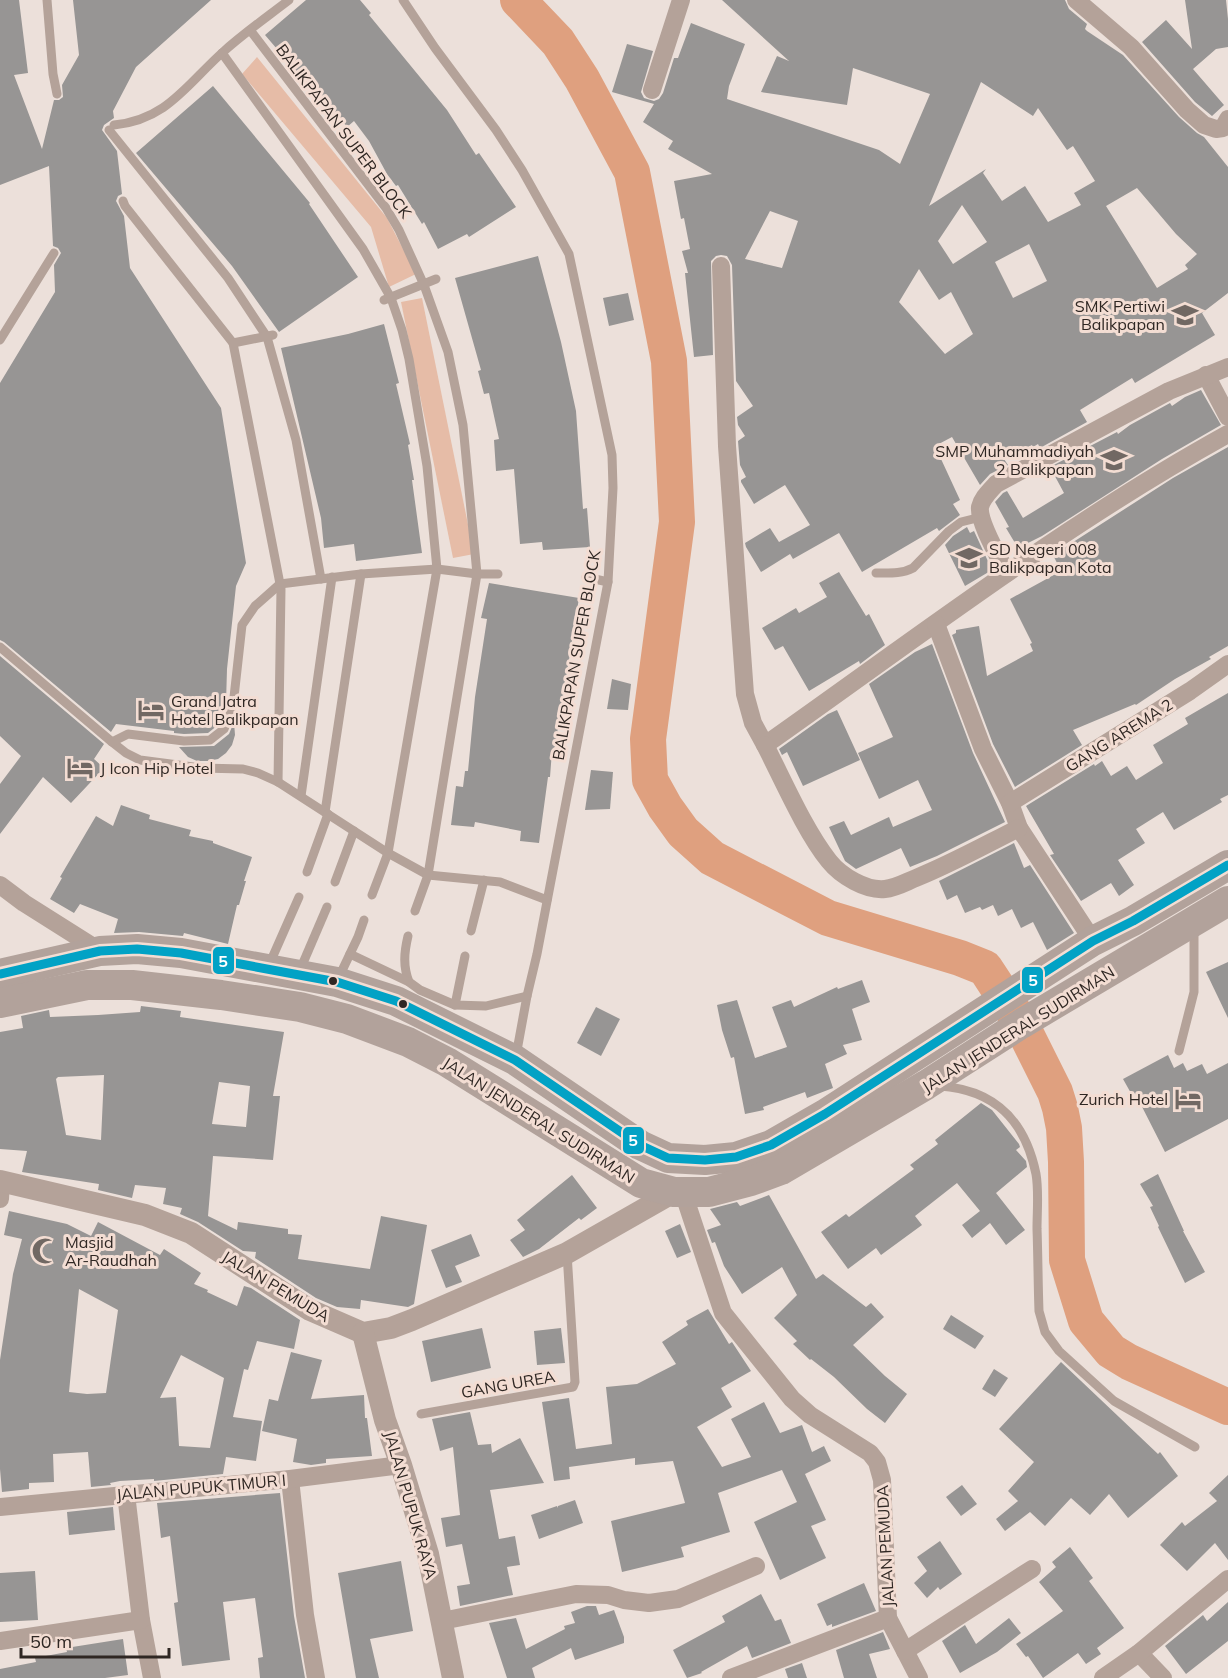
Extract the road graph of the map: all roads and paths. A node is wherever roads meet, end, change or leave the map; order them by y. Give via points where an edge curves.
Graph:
1 (47, 0) edge
2 (289, 0) edge
3 (403, 0) edge
4 (681, 0) edge
5 (1076, 0) edge
6 (250, 30) junction
7 (222, 53) junction
8 (652, 90) dead end
9 (57, 94) dead end
10 (1228, 119) edge
11 (123, 201) dead end
12 (551, 224) junction
13 (541, 229) dead end
14 (54, 253) dead end
15 (721, 266) dead end
16 (436, 279) dead end
17 (424, 285) junction
18 (388, 299) junction
19 (270, 336) junction
20 (0, 340) edge
21 (233, 343) junction
22 (1228, 367) edge
23 (1206, 375) junction
24 (1228, 417) edge
25 (1228, 434) edge
26 (981, 517) junction
27 (437, 569) junction
28 (876, 573) dead end
29 (1007, 573) junction
30 (362, 574) junction
31 (477, 574) junction
32 (498, 574) dead end
33 (332, 577) junction
34 (586, 577) dead end
35 (321, 579) junction
36 (608, 582) junction
37 (280, 584) junction
38 (936, 624) junction
39 (0, 647) edge
40 (1228, 664) edge
41 (112, 742) junction
42 (765, 745) junction
43 (278, 782) junction
44 (301, 796) junction
45 (1010, 803) junction
46 (326, 813) junction
47 (1019, 828) junction
48 (354, 831) junction
49 (388, 853) junction
50 (1228, 865) edge
51 (307, 872) dead end
52 (428, 875) junction
53 (484, 880) junction
54 (335, 882) dead end
55 (0, 885) edge
56 (372, 895) dead end
57 (298, 897) dead end
58 (547, 900) junction
59 (1228, 902) edge
60 (327, 907) dead end
61 (415, 910) dead end
62 (364, 920) dead end
63 (1194, 921) junction
64 (471, 931) dead end
65 (408, 936) dead end
66 (1093, 941) junction
67 (100, 951) junction
68 (350, 954) junction
69 (465, 956) dead end
70 (267, 970) junction
71 (0, 974) edge
72 (298, 975) junction
73 (337, 982) junction
74 (402, 991) junction
75 (527, 996) junction
76 (0, 1003) edge
77 (455, 1005) junction
78 (1179, 1051) dead end
79 (515, 1060) junction
80 (926, 1085) junction
81 (0, 1187) edge
82 (678, 1192) junction
83 (567, 1254) junction
84 (363, 1333) junction
85 (421, 1414) dead end
86 (1195, 1447) dead end
87 (402, 1466) junction
88 (290, 1479) junction
89 (126, 1494) junction
90 (0, 1507) edge
91 (756, 1566) dead end
92 (1032, 1569) dead end
93 (1228, 1579) edge
94 (888, 1618) junction
95 (141, 1620) junction
96 (442, 1621) junction
97 (0, 1641) edge
98 (905, 1651) junction
99 (1139, 1653) junction
100 (152, 1678) edge
101 (316, 1678) edge
102 (453, 1678) edge
103 (731, 1678) edge
104 (919, 1678) edge
105 (1103, 1678) edge
106 (1163, 1678) edge

1 - 9 lane
2 - 6 lane
3 - 12 lane, BALIKPAPAN SUPER BLOCK via 496,130
4 - 8 street
5 - 10 street via 1131,47 1204,125 1223,128
6 - 7 lane
6 - 17 lane, BALIKPAPAN SUPER BLOCK via 386,207
7 - 18 lane via 356,239
7 - 19 lane via 157,113 112,127
11 - 21 lane
12 - 13 lane
12 - 36 lane, BALIKPAPAN SUPER BLOCK via 569,254 612,455
14 - 20 lane
15 - 42 street via 727,446 745,694 753,723
16 - 17 lane
17 - 18 lane
17 - 31 lane, BALIKPAPAN SUPER BLOCK via 448,352 463,425
18 - 27 lane via 402,330 415,391
19 - 21 lane
19 - 35 lane via 296,440
21 - 37 lane
22 - 23 street
23 - 24 street
23 - 26 street via 996,484 986,495
25 - 29 street via 1112,502
26 - 28 lane via 961,522 907,572
26 - 29 street
27 - 30 lane
27 - 31 lane
27 - 49 lane
29 - 38 street
30 - 33 lane
30 - 46 lane
31 - 32 lane
31 - 52 lane, BALIKPAPAN SUPER BLOCK
33 - 35 lane
33 - 44 lane
34 - 36 lane
35 - 37 lane
36 - 58 lane, BALIKPAPAN SUPER BLOCK
37 - 41 lane via 255,606 242,625 234,697 224,729 210,740 128,734
37 - 43 lane
38 - 42 street
38 - 45 street via 983,749
39 - 41 lane
40 - 45 street, GANG AREMA 2
41 - 43 lane via 140,760 243,769
42 - 47 street via 828,860 838,871 870,887 892,887 936,870
43 - 44 lane
44 - 46 lane
45 - 47 street
46 - 48 lane
46 - 51 lane
47 - 66 street
48 - 49 lane
48 - 54 lane
49 - 52 lane
49 - 56 lane
50 - 66 highway, JALAN JENDERAL SUDIRMAN
52 - 53 lane
52 - 61 lane, BALIKPAPAN SUPER BLOCK
53 - 58 lane via 513,886
53 - 64 lane
55 - 67 street
57 - 70 lane
58 - 75 lane, BALIKPAPAN SUPER BLOCK
59 - 63 highway, JALAN JENDERAL SUDIRMAN
60 - 72 lane
62 - 68 lane
63 - 78 lane via 1194,992
63 - 80 highway, JALAN JENDERAL SUDIRMAN
65 - 74 lane
66 - 79 highway, JALAN JENDERAL SUDIRMAN via 825,1114 771,1145 736,1157 668,1158 640,1145
67 - 70 highway, JALAN JENDERAL SUDIRMAN via 181,953
67 - 71 highway, JALAN JENDERAL SUDIRMAN
68 - 73 lane
68 - 74 lane
69 - 77 lane
70 - 72 highway, JALAN JENDERAL SUDIRMAN
72 - 73 highway, JALAN JENDERAL SUDIRMAN
73 - 74 highway, JALAN JENDERAL SUDIRMAN
74 - 77 lane via 420,990
74 - 79 highway, JALAN JENDERAL SUDIRMAN
75 - 77 lane via 486,1006
75 - 79 lane, BALIKPAPAN SUPER BLOCK
76 - 82 highway, JALAN JENDERAL SUDIRMAN via 87,986 132,985 288,1005 347,1019 424,1049 641,1183
80 - 82 highway, JALAN JENDERAL SUDIRMAN via 781,1170 709,1192
80 - 86 lane via 979,1094 996,1104 1026,1140 1036,1175 1039,1311 1045,1332 1059,1351 1114,1401
81 - 84 street, JALAN PEMUDA via 145,1215 190,1233 310,1310
82 - 83 street
82 - 94 street, JALAN PEMUDA via 723,1312 792,1399 870,1453 877,1462 882,1480
83 - 84 street via 391,1328
83 - 85 lane, GANG UREA via 573,1388
84 - 87 street, JALAN PUPUK RAYA via 385,1420
87 - 88 street, JALAN PUPUK TIMUR I
87 - 96 street, JALAN PUPUK RAYA via 428,1554
88 - 89 street, JALAN PUPUK TIMUR I
88 - 101 street
89 - 90 street, JALAN PUPUK TIMUR I
89 - 95 street
91 - 96 street via 678,1599 649,1603 576,1594
92 - 98 street
93 - 99 street
94 - 98 street, JALAN PEMUDA
94 - 103 street
95 - 97 street
95 - 100 street
96 - 102 street, JALAN PUPUK RAYA
98 - 104 street, JALAN PEMUDA
99 - 105 street
99 - 106 street

